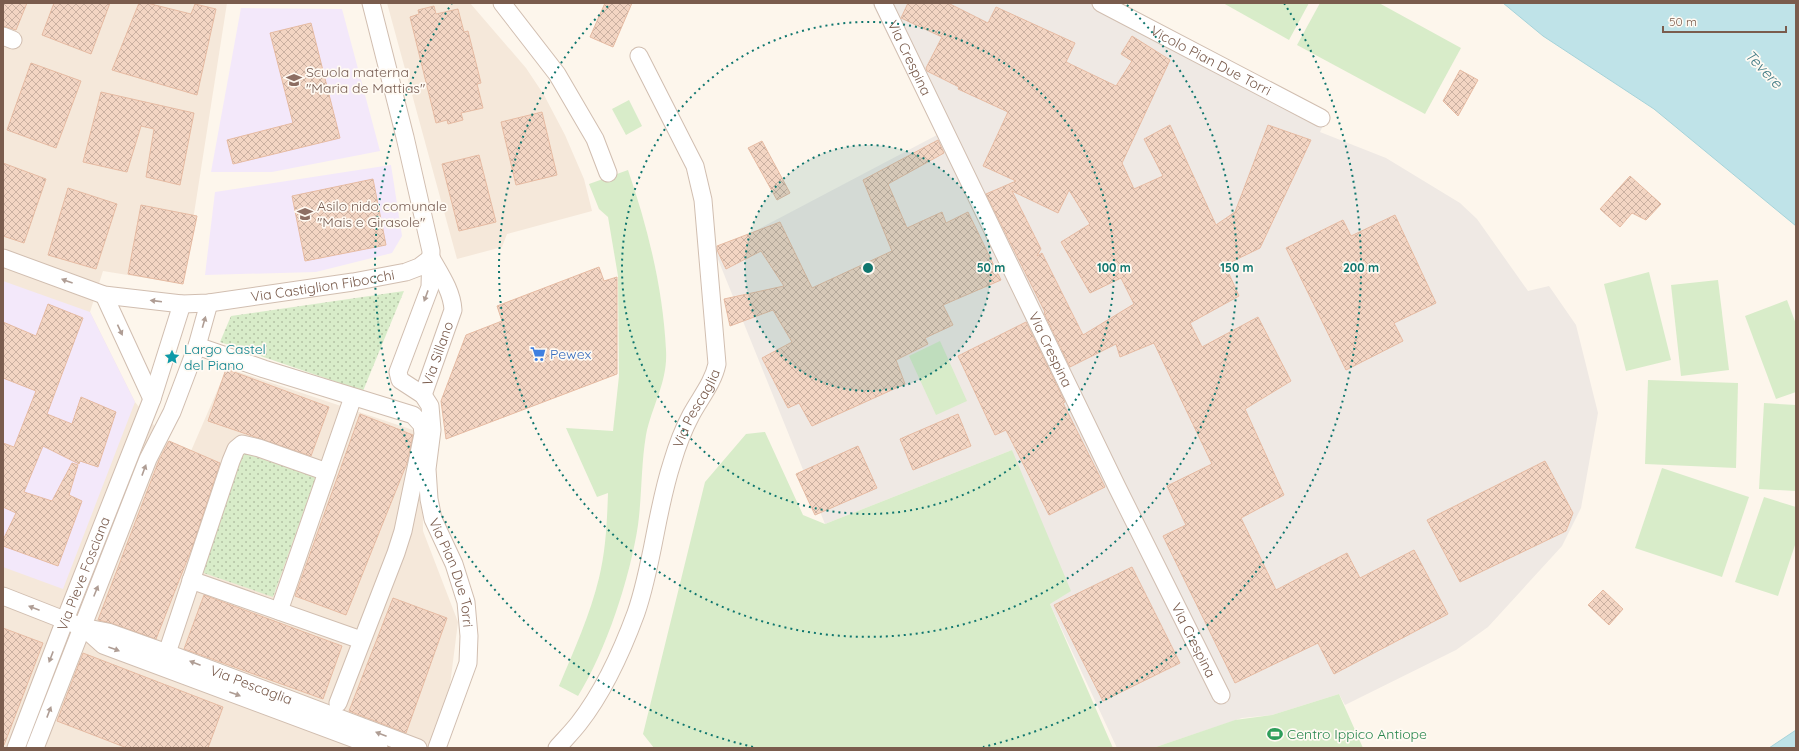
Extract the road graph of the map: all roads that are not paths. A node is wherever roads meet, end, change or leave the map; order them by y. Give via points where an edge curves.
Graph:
1 (371, 3) edge
2 (502, 3) edge
3 (883, 3) edge
4 (1101, 3) edge
5 (639, 56) dead end
6 (1321, 118) dead end
7 (608, 173) dead end
8 (3, 258) edge
9 (431, 258) junction
10 (104, 295) junction
11 (209, 303) junction
12 (182, 304) junction
13 (197, 346) junction
14 (423, 395) junction
15 (353, 397) junction
16 (152, 399) junction
17 (327, 472) junction
18 (191, 580) junction
19 (3, 596) edge
20 (279, 611) junction
21 (65, 620) junction
22 (82, 627) junction
23 (361, 640) junction
24 (167, 653) junction
25 (1221, 695) dead end
26 (338, 703) dead end
27 (16, 748) edge
28 (35, 748) edge
29 (379, 748) edge
30 (418, 748) edge
31 (436, 748) edge
32 (556, 748) edge

1 - 9 street, Via Sillano via 405,137
2 - 7 street via 557,74 595,139
3 - 25 street, Via Crespina via 1117,487
4 - 6 street, Vicolo Pian Due Torri
5 - 32 street, Via Pescaglia via 696,166 703,200 718,352 717,364 710,384 680,438 671,464 660,502 639,600 624,641 596,698 579,724
10 -> 8 street
9 - 11 street, Via Castiglion Fibocchi via 406,272
9 - 14 street, Via Sillano via 453,301 453,310
9 -> 14 street, Via Sillano via 430,287 398,372 400,380
12 -> 10 street
10 -> 16 street
11 - 12 street
13 -> 11 street
12 - 16 street
13 - 15 street
22 -> 13 street, Via Pieve Fosciana via 148,459 172,412
14 - 31 street, Via Pian Due Torri via 430,406 432,430 428,469 429,499 433,519 454,564 466,602 469,636 468,663
15 - 17 street
15 - 23 street via 413,416 422,425 423,434 403,531
16 - 21 street, Via Pieve Fosciana
17 - 18 street via 242,444 236,449 231,461
17 - 20 street
18 - 20 street
18 - 24 street
21 -> 19 street, Via Pescaglia
20 - 23 street
21 - 22 street, Via Pescaglia
21 -> 27 street, Via Pieve Fosciana
22 - 24 street, Via Pescaglia via 108,632
28 -> 22 street, Via Pieve Fosciana
22 -> 29 street, Via Pescaglia via 104,645
23 - 26 street
30 -> 24 street, Via Pescaglia

